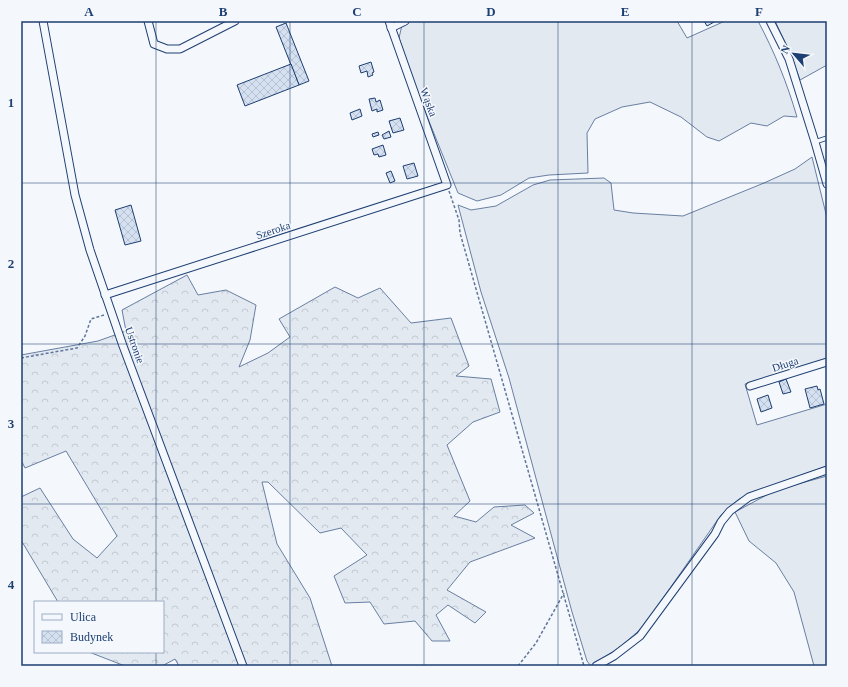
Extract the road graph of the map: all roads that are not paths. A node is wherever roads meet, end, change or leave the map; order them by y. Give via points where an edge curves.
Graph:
1 (43, 21) edge
2 (148, 21) edge
3 (235, 21) edge
4 (405, 21) edge
5 (770, 21) edge
6 (390, 24) edge
7 (827, 138) edge
8 (815, 142) junction
9 (827, 184) edge
10 (447, 185) joint
11 (105, 295) junction
12 (827, 362) edge
13 (750, 386) dead end
14 (827, 470) edge
15 (243, 666) edge
16 (596, 666) edge

1 - 11 street, Ustronie via 75,195
2 - 3 street via 154,44 167,49 180,49
4 - 6 street, Wąska
5 - 8 street via 789,59
6 - 10 street, Wąska
7 - 8 lane
8 - 9 street
10 - 11 street, Szeroka
11 - 15 street, Ustronie
12 - 13 street, Długa
14 - 16 street via 749,497 730,511 640,636

